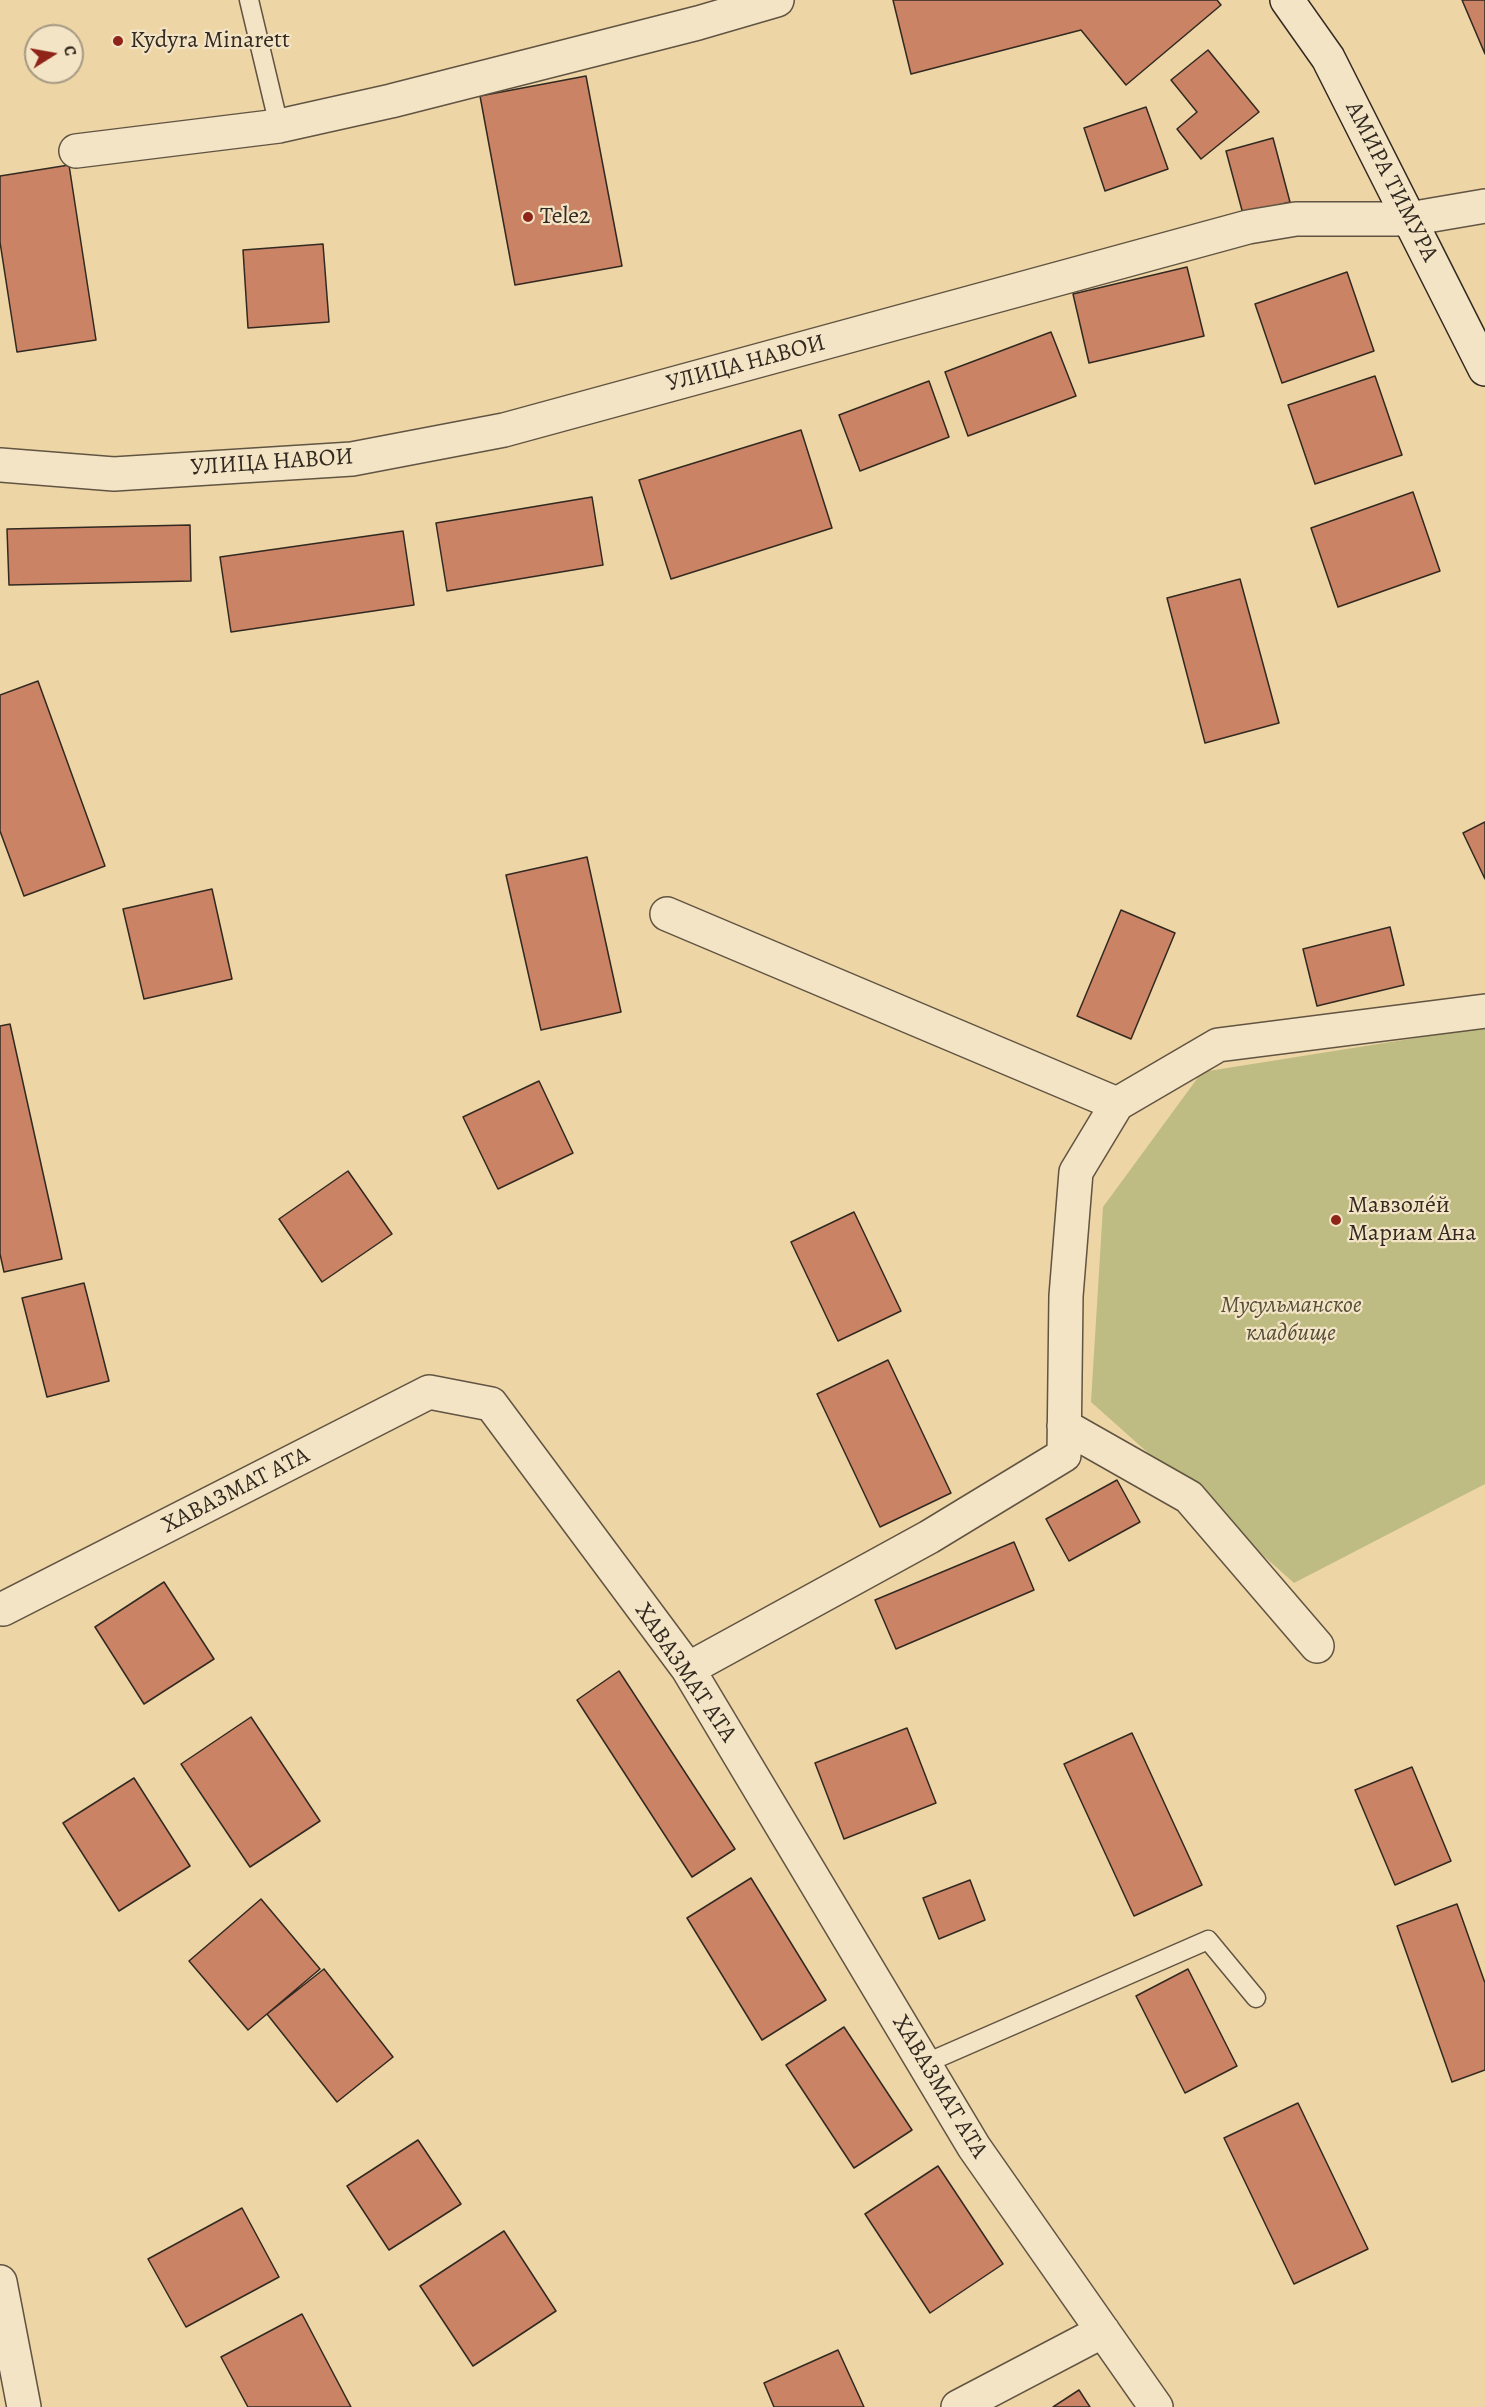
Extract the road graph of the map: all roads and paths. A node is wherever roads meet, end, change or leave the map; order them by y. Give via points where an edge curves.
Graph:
1 (249, 0) edge
2 (777, 0) edge
3 (1287, 0) edge
4 (279, 126) junction
5 (76, 151) dead end
6 (1485, 206) edge
7 (1410, 219) junction
8 (1485, 369) edge
9 (0, 465) edge
10 (667, 914) dead end
11 (1485, 1011) edge
12 (1117, 1104) junction
13 (1064, 1426) junction
14 (1, 1606) edge
15 (1317, 1646) dead end
16 (688, 1669) junction
17 (1256, 1998) dead end
18 (924, 2064) junction
19 (0, 2282) edge
20 (1103, 2331) junction
21 (24, 2407) edge
22 (958, 2407) edge
23 (1156, 2407) edge

1 - 4 lane
2 - 4 street via 414,96
3 - 7 street, АМИРА ТИМУРА via 1328,58
4 - 5 street
6 - 7 street, УЛИЦА НАВОИ
7 - 8 street, АМИРА ТИМУРА
7 - 9 street, УЛИЦА НАВОИ via 1296,219 1248,226 504,430 352,459 114,474
10 - 12 street
11 - 12 street via 1218,1045
12 - 13 street via 1076,1172 1066,1296
13 - 15 street via 1189,1497
13 - 16 street via 1064,1455 929,1537
14 - 16 street, ХАВАЗМАТ АТА via 429,1392 491,1404
16 - 18 street, ХАВАЗМАТ АТА
17 - 18 lane via 1208,1940
18 - 20 street, ХАВАЗМАТ АТА via 974,2147
19 - 21 street
20 - 22 street
20 - 23 street, ХАВАЗМАТ АТА

